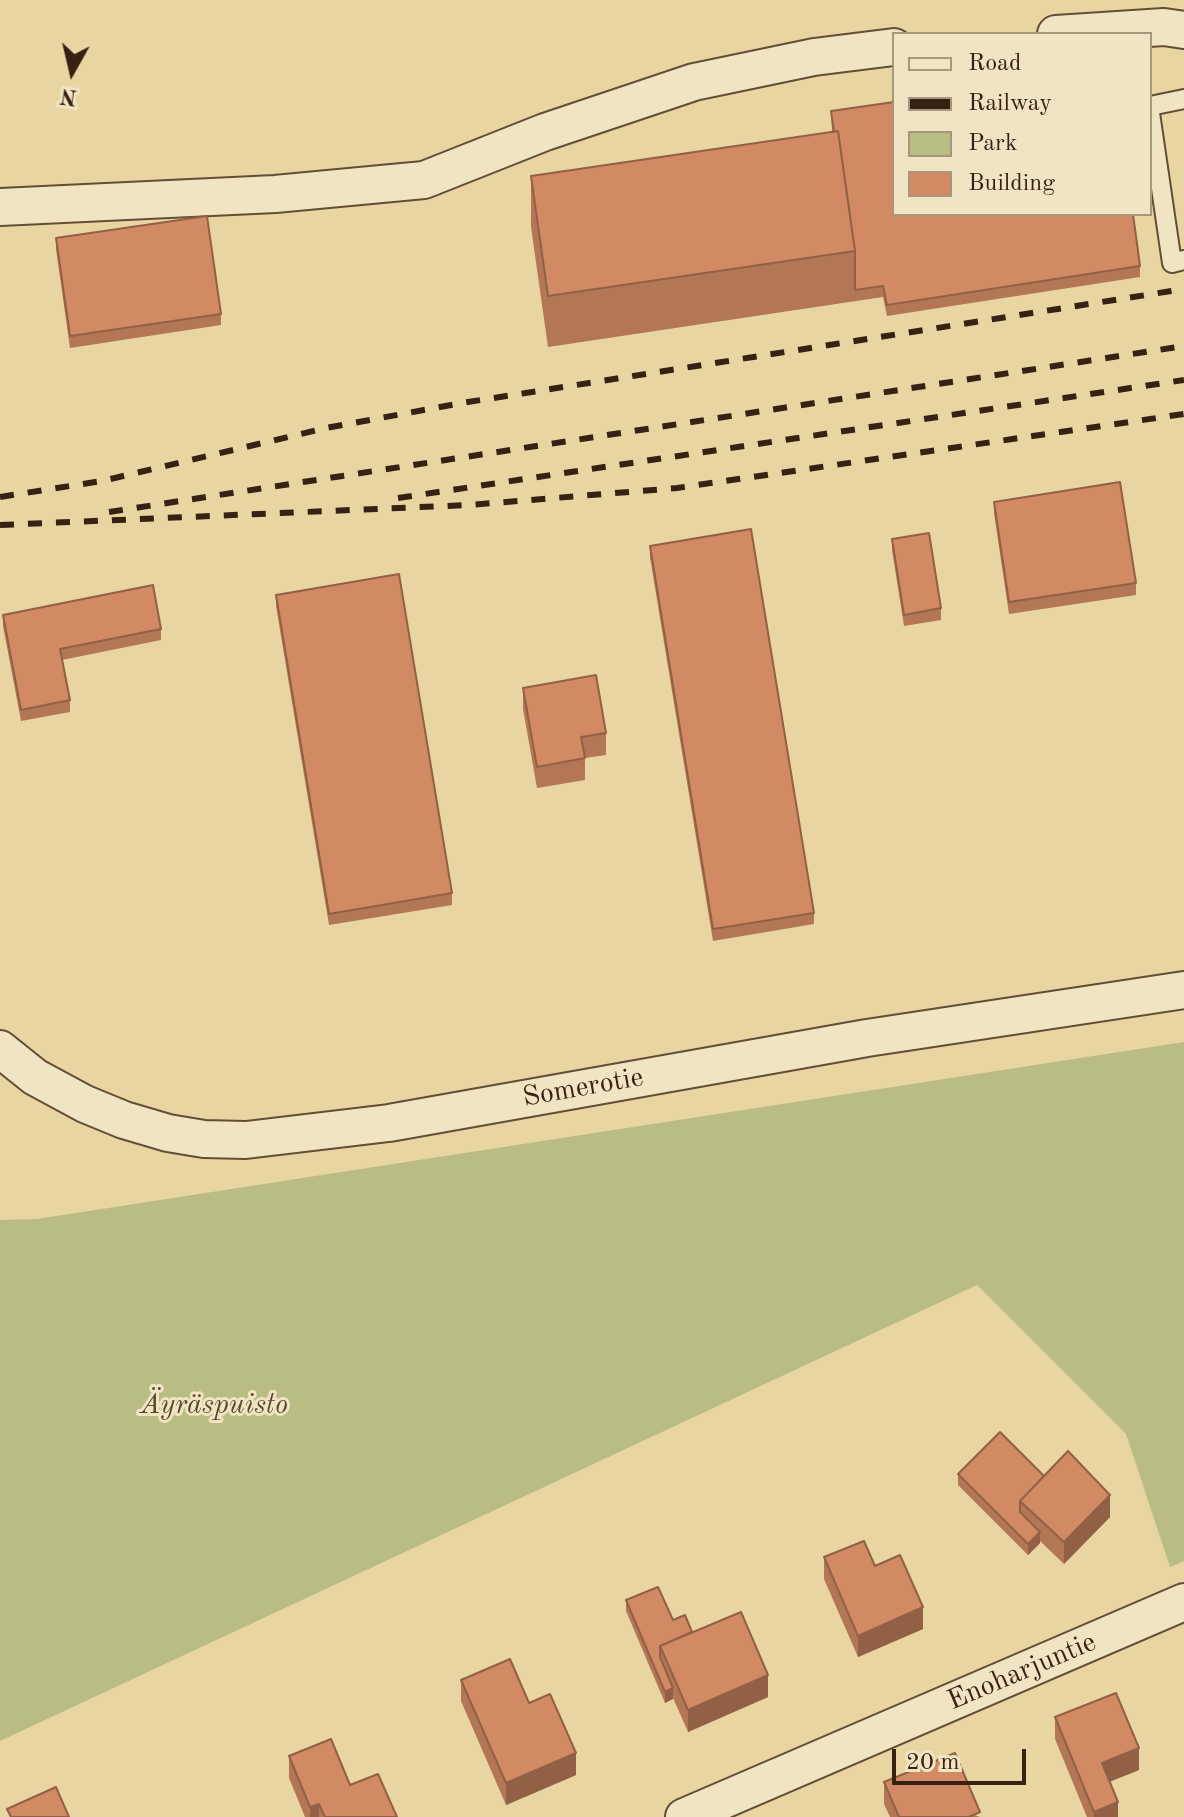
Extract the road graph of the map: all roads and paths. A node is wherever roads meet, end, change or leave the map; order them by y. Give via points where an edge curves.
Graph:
1 (1184, 30) edge
2 (1087, 32) edge
3 (892, 47) edge
4 (1184, 99) edge
5 (1152, 106) edge
6 (1152, 127) edge
7 (0, 207) edge
8 (1184, 260) edge
9 (1184, 990) edge
10 (0, 1049) edge
11 (1184, 1602) edge
12 (684, 1817) edge

1 - 2 street
3 - 7 street via 694,82 424,180 275,194
4 - 5 lane
6 - 8 lane via 1172,263
9 - 10 street, Somerotie via 867,1038 389,1123 246,1140 204,1139 124,1120 35,1077
11 - 12 street, Enoharjuntie

